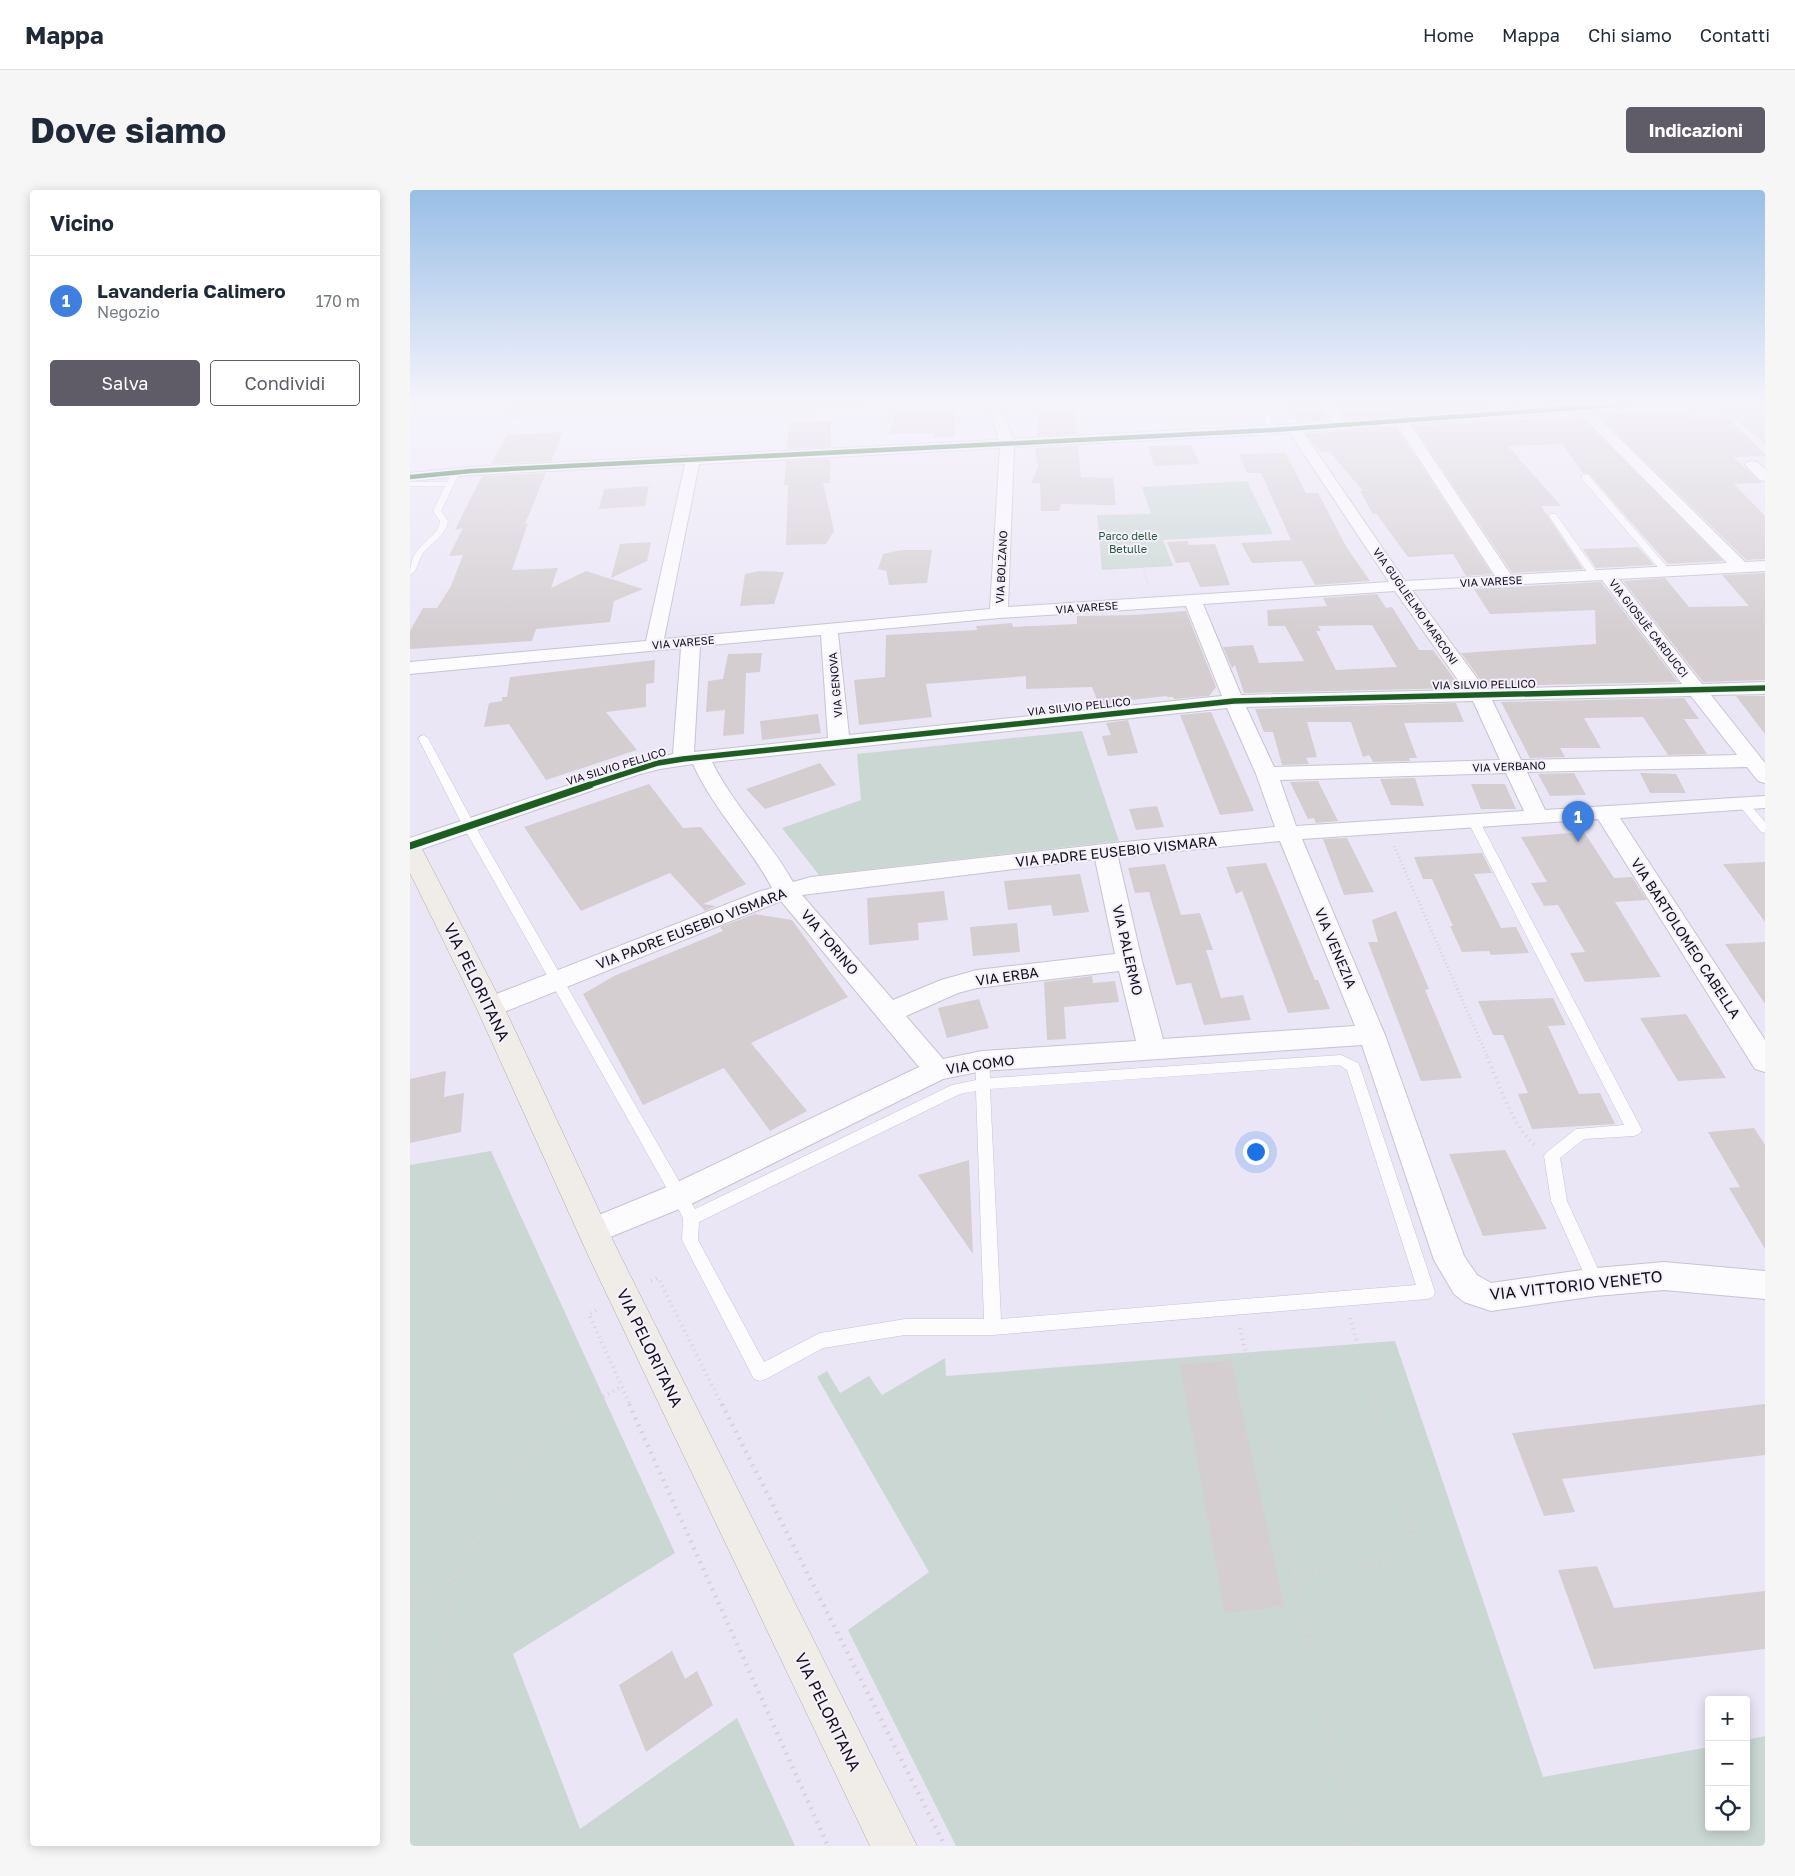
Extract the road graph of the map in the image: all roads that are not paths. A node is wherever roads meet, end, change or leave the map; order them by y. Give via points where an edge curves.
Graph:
1 (430, 481) edge
2 (452, 481) edge
3 (688, 481) edge
4 (1006, 481) edge
5 (1329, 481) edge
6 (1435, 481) edge
7 (1589, 481) edge
8 (1655, 481) edge
9 (410, 484) edge
10 (1553, 516) dead end
11 (1765, 566) edge
12 (1740, 567) junction
13 (1666, 571) junction
14 (410, 572) edge
15 (1600, 574) junction
16 (1506, 580) junction
17 (1400, 586) junction
18 (1192, 600) junction
19 (999, 613) junction
20 (829, 629) junction
21 (691, 641) junction
22 (654, 644) junction
23 (410, 668) edge
24 (1765, 688) edge
25 (1698, 690) junction
26 (1478, 695) junction
27 (1234, 701) junction
28 (423, 738) dead end
29 (839, 742) junction
30 (692, 758) junction
31 (1514, 766) junction
32 (1759, 769) edge
33 (1267, 774) junction
34 (1755, 803) edge
35 (1606, 814) junction
36 (1538, 818) junction
37 (1474, 822) junction
38 (469, 826) junction
39 (1765, 829) edge
40 (1288, 833) junction
41 (410, 848) edge
42 (1105, 851) junction
43 (786, 891) junction
44 (1129, 961) junction
45 (557, 980) junction
46 (490, 1007) junction
47 (890, 1012) junction
48 (1372, 1034) junction
49 (1152, 1049) junction
50 (1765, 1062) edge
51 (937, 1070) junction
52 (982, 1073) junction
53 (685, 1207) junction
54 (593, 1231) junction
55 (1596, 1282) junction
56 (1765, 1285) edge
57 (1477, 1293) joint
58 (992, 1327) junction
59 (894, 1846) edge

1 - 9 lane
2 - 14 lane via 437,511 444,521 443,528 418,553
3 - 22 street
4 - 19 street, VIA BOLZANO
5 - 17 street, VIA GUGLIELMO MARCONI
6 - 16 street
7 - 13 lane
8 - 12 street
10 - 15 lane via 1574,549
11 - 12 street, VIA VARESE
12 - 13 street, VIA VARESE
13 - 15 street, VIA VARESE
15 - 16 street, VIA VARESE
15 - 25 street, VIA GIOSUÈ CARDUCCI
16 - 17 street, VIA VARESE
17 - 18 street, VIA VARESE
17 - 26 street, VIA GUGLIELMO MARCONI
18 - 19 street, VIA VARESE
18 - 27 street, VIA VENEZIA
19 - 20 street, VIA VARESE
20 - 21 street, VIA VARESE
20 - 29 street, VIA GENOVA
21 - 22 street, VIA VARESE
21 - 30 street
22 - 23 street, VIA VARESE
24 - 25 street, VIA SILVIO PELLICO
25 - 26 street, VIA SILVIO PELLICO
25 - 32 street, VIA GIOSUÈ CARDUCCI
26 - 27 street, VIA SILVIO PELLICO
26 - 31 street, VIA GUGLIELMO MARCONI
27 - 29 street, VIA SILVIO PELLICO
27 - 33 street, VIA VENEZIA
28 - 38 lane
29 - 30 street, VIA SILVIO PELLICO
30 - 38 street, VIA SILVIO PELLICO via 633,770
30 - 43 street, VIA TORINO via 769,860
31 - 32 street, VIA VERBANO
31 - 33 street, VIA VERBANO
31 - 36 street, VIA GUGLIELMO MARCONI
33 - 40 street, VIA VENEZIA
34 - 35 street, VIA PADRE EUSEBIO VISMARA
34 - 39 lane
35 - 36 street, VIA PADRE EUSEBIO VISMARA
35 - 50 street, VIA BARTOLOMEO CABELLA
36 - 37 street, VIA PADRE EUSEBIO VISMARA
37 - 40 street, VIA PADRE EUSEBIO VISMARA
37 - 55 lane via 1634,1130 1581,1133 1552,1156 1559,1201
38 - 41 street, VIA SILVIO PELLICO
38 - 45 lane
40 - 42 street, VIA PADRE EUSEBIO VISMARA
40 - 48 street, VIA VENEZIA
41 - 46 main road, VIA PELORITANA
42 - 43 street, VIA PADRE EUSEBIO VISMARA via 811,885
42 - 44 street, VIA PALERMO
43 - 45 street, VIA PADRE EUSEBIO VISMARA
43 - 47 street, VIA TORINO
44 - 47 street, VIA ERBA via 977,979 950,986
44 - 49 street, VIA PALERMO
45 - 46 street, VIA PADRE EUSEBIO VISMARA
45 - 53 lane
46 - 54 main road, VIA PELORITANA
47 - 51 street, VIA TORINO
48 - 49 street, VIA COMO
48 - 57 street, VIA VENEZIA via 1450,1260 1466,1286
49 - 52 street, VIA COMO
51 - 52 street, VIA COMO
51 - 53 street, VIA COMO
52 - 53 lane via 957,1089
52 - 58 lane
52 - 58 lane via 1341,1060 1353,1067 1427,1292
53 - 54 street, VIA COMO
53 - 58 lane via 690,1240 760,1373 820,1341 905,1327
54 - 59 main road, VIA PELORITANA
55 - 56 street, VIA VITTORIO VENETO via 1664,1276
55 - 57 street, VIA VITTORIO VENETO via 1491,1296

